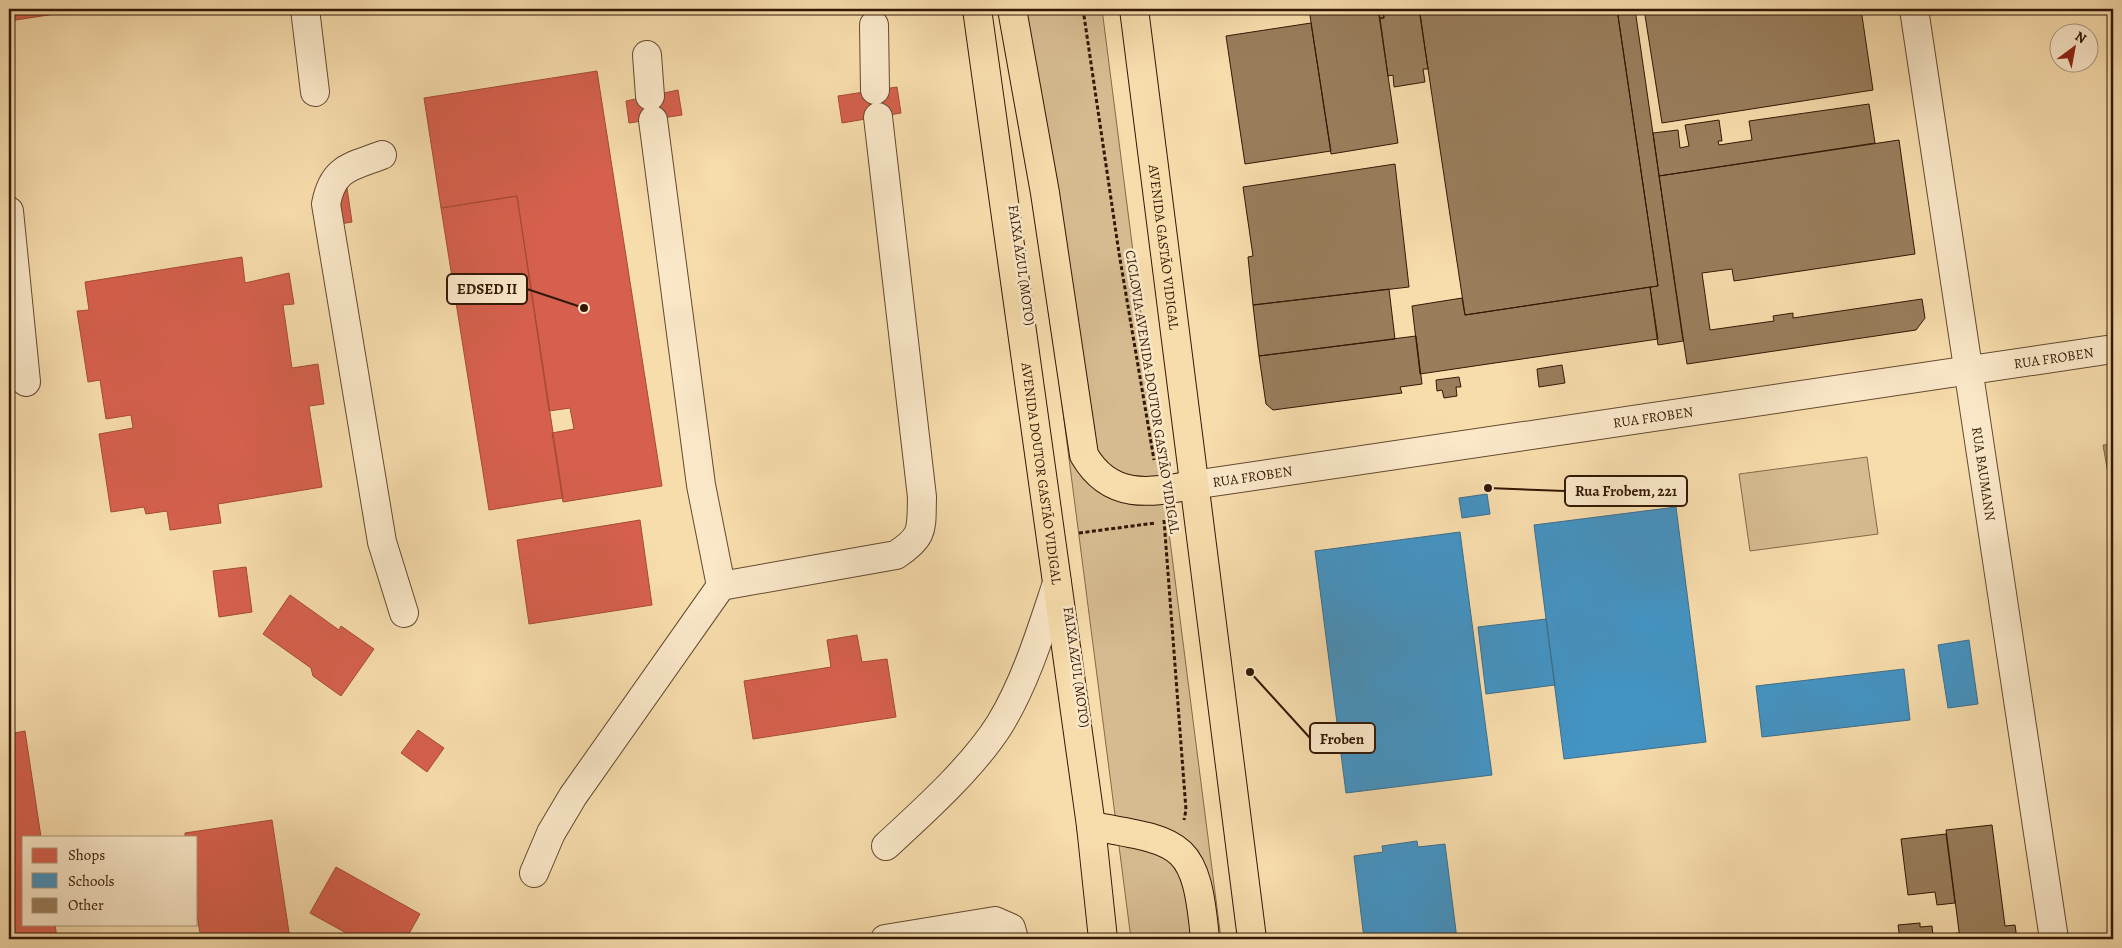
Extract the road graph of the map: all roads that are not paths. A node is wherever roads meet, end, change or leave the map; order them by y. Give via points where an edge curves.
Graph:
1 (305, 9) edge
2 (977, 9) edge
3 (984, 9) edge
4 (1012, 9) edge
5 (1134, 9) edge
6 (1914, 9) edge
7 (874, 26) dead end
8 (647, 55) dead end
9 (875, 90) dead end
10 (316, 92) dead end
11 (878, 117) dead end
12 (382, 155) dead end
13 (9, 211) edge
14 (2113, 349) edge
15 (1969, 370) junction
16 (26, 382) dead end
17 (1193, 485) junction
18 (1057, 584) junction
19 (721, 586) junction
20 (404, 613) dead end
21 (1093, 826) junction
22 (886, 846) dead end
23 (534, 874) dead end
24 (885, 939) edge
25 (1014, 939) edge
26 (1103, 939) edge
27 (1108, 939) edge
28 (1205, 939) edge
29 (1252, 939) edge
30 (2054, 939) edge

1 - 10 street
2 - 18 highway, AVENIDA DOUTOR GASTÃO VIDIGAL
3 - 21 street, FAIXA AZUL (MOTO) via 1002,118 1084,723
4 - 17 highway via 1046,193 1084,455 1093,471 1106,482 1135,490 1159,491
5 - 17 highway, AVENIDA GASTÃO VIDIGAL
6 - 15 street, RUA BAUMANN
7 - 9 street
8 - 19 street via 701,486
11 - 19 street via 922,497 921,528 914,543 896,556
12 - 20 street via 341,170 333,179 326,204 382,542
13 - 16 street
14 - 15 street, RUA FROBEN
15 - 17 street, RUA FROBEN
15 - 30 street, RUA BAUMANN
17 - 29 highway
18 - 21 highway, AVENIDA DOUTOR GASTÃO VIDIGAL
18 - 22 street via 1037,642 999,725 978,753
19 - 23 street via 573,796 551,833
21 - 26 highway, AVENIDA DOUTOR GASTÃO VIDIGAL
21 - 27 street, FAIXA AZUL (MOTO)
21 - 28 highway via 1155,838 1178,848 1186,856 1197,882
24 - 25 street via 995,921 1011,928

